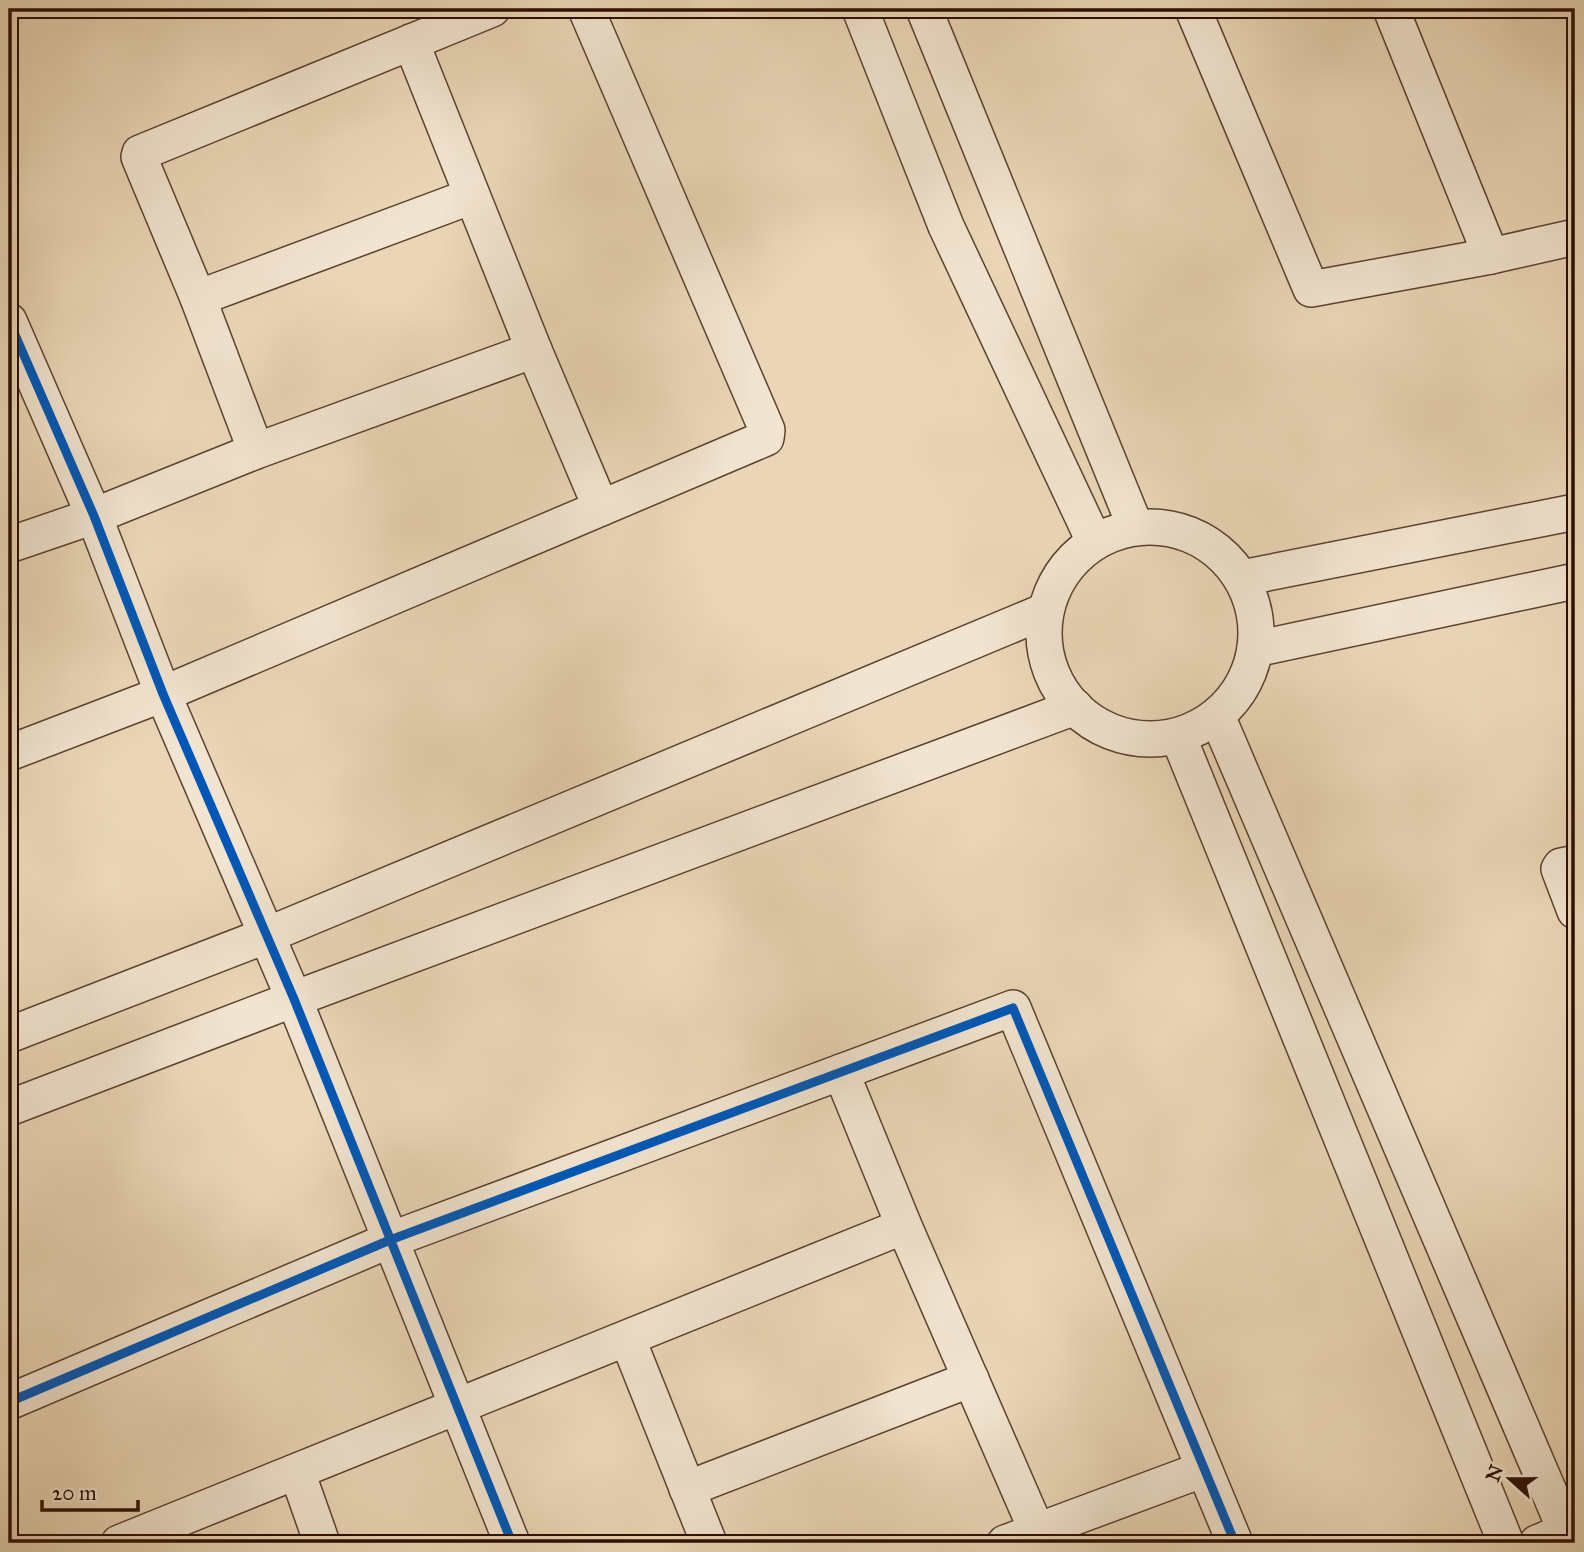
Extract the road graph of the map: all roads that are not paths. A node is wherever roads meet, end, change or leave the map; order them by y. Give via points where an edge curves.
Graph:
1 (492, 9) edge
2 (586, 9) edge
3 (860, 9) edge
4 (924, 9) edge
5 (1194, 9) edge
6 (1391, 9) edge
7 (411, 42) junction
8 (472, 196) junction
9 (1575, 237) edge
10 (1491, 256) junction
11 (198, 298) junction
12 (9, 321) edge
13 (534, 350) junction
14 (256, 451) junction
15 (601, 508) junction
16 (1575, 512) edge
17 (94, 516) junction
18 (1135, 526) junction
19 (1094, 541) junction
20 (9, 545) edge
21 (1241, 579) junction
22 (1575, 581) edge
23 (1045, 611) junction
24 (1255, 649) junction
25 (163, 694) junction
26 (1075, 707) junction
27 (1217, 716) junction
28 (1178, 736) junction
29 (9, 753) edge
30 (1575, 863) edge
31 (1575, 911) edge
32 (265, 936) junction
33 (294, 999) junction
34 (9, 1035) edge
35 (841, 1072) junction
36 (9, 1108) edge
37 (904, 1226) junction
38 (390, 1240) junction
39 (628, 1340) junction
40 (971, 1379) junction
41 (9, 1402) edge
42 (457, 1408) junction
43 (1204, 1469) junction
44 (298, 1472) junction
45 (687, 1489) junction
46 (1562, 1536) edge
47 (1021, 1537) edge
48 (119, 1543) edge
49 (322, 1543) edge
50 (512, 1543) edge
51 (709, 1543) edge
52 (1235, 1543) edge
53 (1506, 1543) edge

1 - 7 street
2 - 15 street via 768,433 764,440
3 - 19 street via 946,226
4 - 18 street
5 - 10 street via 1311,289
6 - 10 street
7 - 8 street
7 - 11 street via 140,153
8 - 11 street
8 - 13 street
9 - 10 street
11 - 14 street
12 - 17 street
13 - 14 street
13 - 15 street
14 - 17 street
15 - 25 street
16 - 21 street
17 - 20 street
17 - 25 street
18 - 19 street
18 - 21 street via 1167,527 1196,537 1222,554
19 - 23 street via 1062,571
21 - 24 street via 1254,613
22 - 24 street
23 - 26 street via 1045,654 1062,695
23 - 32 street
24 - 27 street via 1235,697
25 - 29 street
25 - 32 street
26 - 28 street via 1094,724 1135,739
26 - 33 street
27 - 28 street
27 - 46 street
28 - 53 street
30 - 31 street via 1559,869
32 - 33 street
32 - 34 street
33 - 36 street
33 - 38 street
35 - 37 street
35 - 38 street
35 - 43 street via 1013,1008
37 - 39 street
37 - 40 street
38 - 41 street
38 - 42 street
39 - 42 street
39 - 45 street
40 - 45 street
40 - 47 street
42 - 44 street
42 - 50 street
43 - 47 street
43 - 52 street
44 - 48 street
44 - 49 street
45 - 51 street

